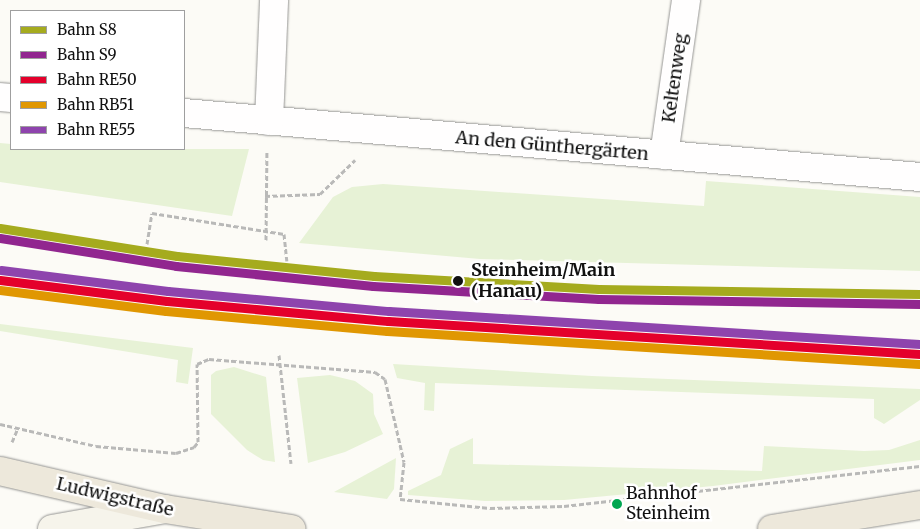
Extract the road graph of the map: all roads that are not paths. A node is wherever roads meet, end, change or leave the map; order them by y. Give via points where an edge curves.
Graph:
1 (274, 0) edge
2 (686, 0) edge
3 (185, 113) edge
4 (269, 121) junction
5 (664, 155) junction
6 (920, 177) edge
7 (0, 471) edge
8 (920, 505) edge
9 (165, 509) junction
10 (52, 529) edge
11 (291, 529) edge
12 (772, 529) edge

1 - 4 street
2 - 5 street, Keltenweg
3 - 4 street, An den Günthergärten
4 - 5 street, An den Günthergärten
5 - 6 street, An den Günthergärten
7 - 9 main road, Ludwigstraße
8 - 12 main road
9 - 10 main road
9 - 11 main road, Ludwigstraße

